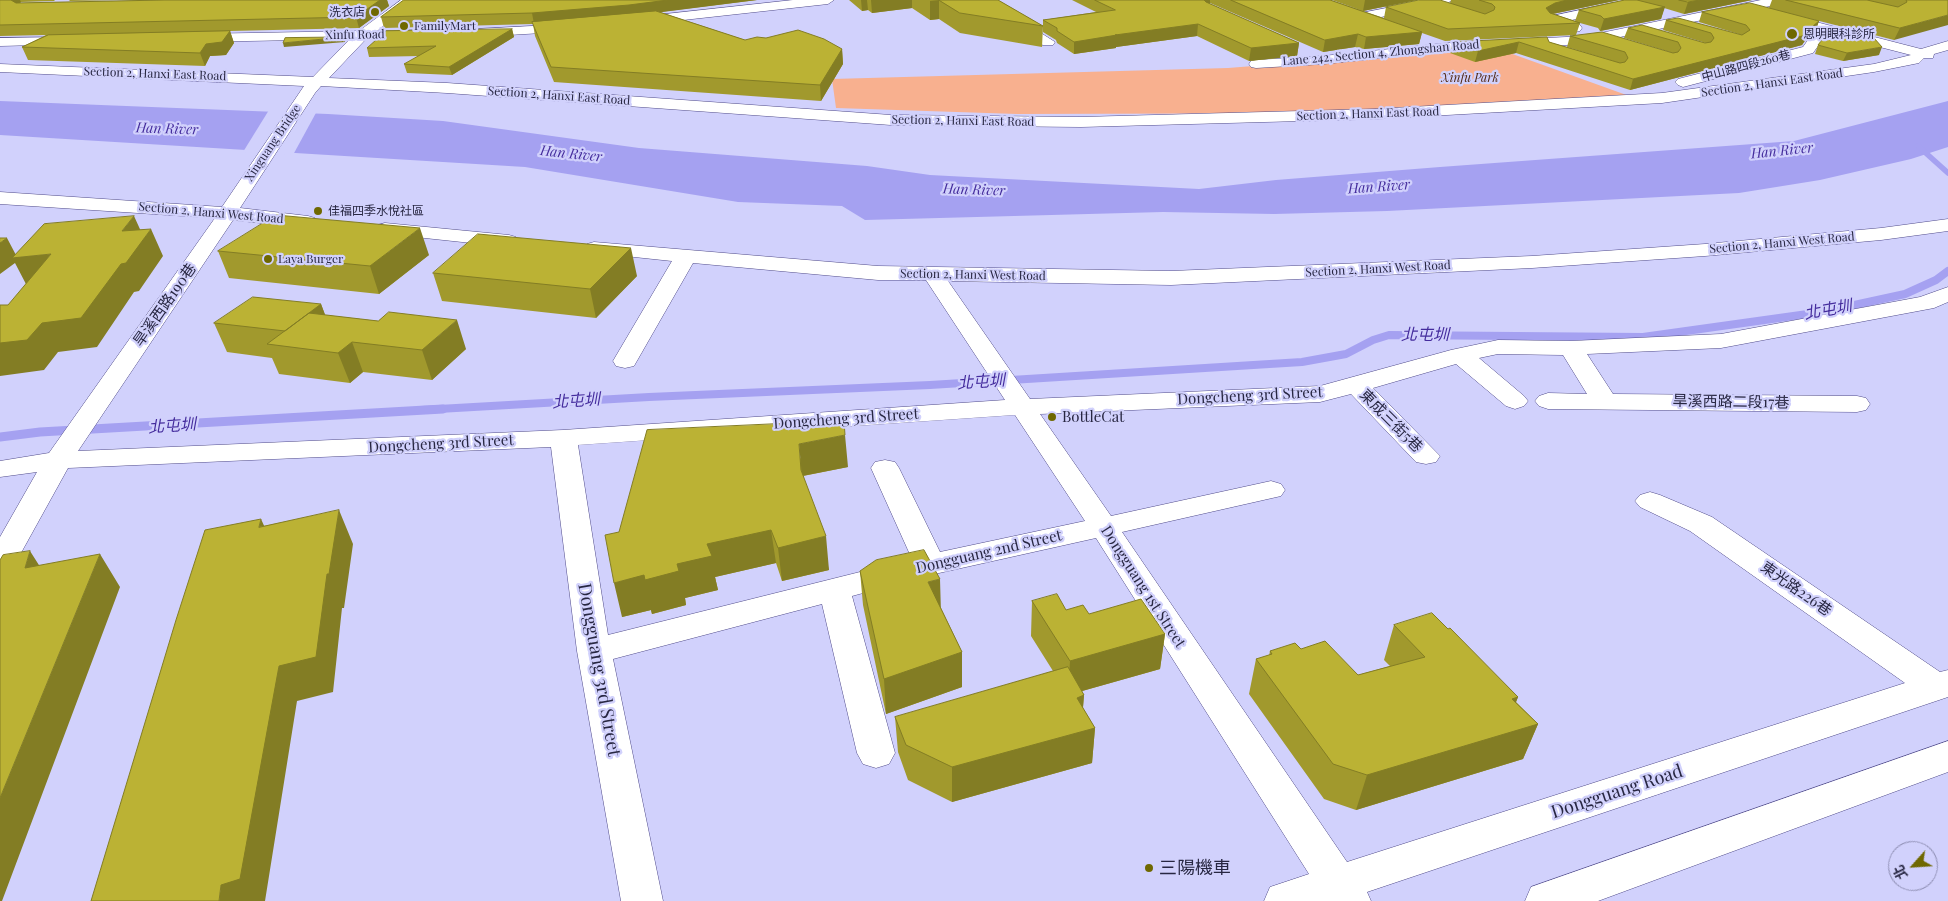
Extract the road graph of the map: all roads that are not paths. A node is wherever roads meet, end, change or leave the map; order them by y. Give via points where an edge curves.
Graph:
1 (390, 0) edge
2 (410, 0) edge
3 (828, 0) edge
4 (980, 0) edge
5 (1446, 0) edge
6 (1711, 0) edge
7 (1780, 0) edge
8 (1429, 3) junction
9 (754, 4) edge
10 (1628, 4) edge
11 (1743, 8) junction
12 (1346, 11) edge
13 (1456, 12) edge
14 (1656, 12) dead end
15 (1362, 17) junction
16 (1678, 20) junction
17 (624, 22) edge
18 (1387, 26) edge
19 (585, 27) edge
20 (1637, 29) junction
21 (1832, 29) junction
22 (1700, 30) edge
23 (432, 34) edge
24 (462, 34) edge
25 (362, 35) junction
26 (1603, 37) junction
27 (1665, 37) edge
28 (187, 38) edge
29 (1422, 38) edge
30 (89, 40) edge
31 (1529, 41) junction
32 (0, 42) edge
33 (1048, 42) edge
34 (1626, 45) edge
35 (1948, 45) edge
36 (1448, 47) junction
37 (1296, 48) edge
38 (1922, 53) junction
39 (1573, 55) edge
40 (1322, 60) junction
41 (1948, 60) edge
42 (1256, 64) edge
43 (0, 68) edge
44 (313, 86) junction
45 (1662, 98) junction
46 (0, 198) edge
47 (233, 204) junction
48 (325, 223) edge
49 (1948, 225) edge
50 (364, 227) edge
51 (529, 243) edge
52 (578, 247) edge
53 (686, 256) junction
54 (933, 275) junction
55 (1948, 294) edge
56 (1571, 348) junction
57 (1460, 355) junction
58 (625, 361) dead end
59 (1356, 386) junction
60 (1515, 401) dead end
61 (1548, 401) dead end
62 (1605, 401) junction
63 (1857, 404) dead end
64 (1021, 406) junction
65 (563, 438) junction
66 (61, 456) junction
67 (1426, 456) dead end
68 (885, 468) dead end
69 (0, 469) edge
70 (1271, 490) dead end
71 (1650, 501) dead end
72 (1103, 526) junction
73 (0, 564) edge
74 (930, 565) junction
75 (834, 588) junction
76 (594, 651) junction
77 (1942, 685) edge
78 (876, 753) dead end
79 (1948, 756) edge
80 (1344, 892) edge
81 (642, 901) edge
82 (1285, 901) edge
83 (1546, 901) edge

1 - 2 street
2 - 25 street, Xinguang Bridge
3 - 9 street
4 - 33 street
5 - 8 street
6 - 11 street
7 - 11 street, Lane 242, Section 4, Zhongshan Road
8 - 13 street
8 - 15 street
9 - 17 street
10 - 26 street via 1552,20
11 - 16 street, Lane 242, Section 4, Zhongshan Road
11 - 21 street
12 - 15 street
14 - 16 street
15 - 18 street
16 - 20 street, Lane 242, Section 4, Zhongshan Road
16 - 22 street
19 - 24 street
20 - 26 street, Lane 242, Section 4, Zhongshan Road
20 - 27 street
21 - 38 street
21 - 45 street, 中山路四段260巷 via 1815,40 1808,50 1666,87
23 - 25 street, Xinfu Road
25 - 28 street, Xinfu Road
25 - 44 street, Xinguang Bridge
26 - 31 street, Lane 242, Section 4, Zhongshan Road
26 - 34 street
29 - 36 street
30 - 32 street
31 - 36 street, Lane 242, Section 4, Zhongshan Road
31 - 39 street
35 - 38 street, Section 2, Hanxi East Road
36 - 40 street, Lane 242, Section 4, Zhongshan Road
37 - 40 street
38 - 41 street
38 - 45 street, Section 2, Hanxi East Road via 1914,60 1874,68
40 - 42 street, Lane 242, Section 4, Zhongshan Road
43 - 44 street, Section 2, Hanxi East Road via 100,71
44 - 45 street, Section 2, Hanxi East Road via 466,89 901,120 1081,122 1375,114
44 - 47 street, Xinguang Bridge
46 - 47 street, Section 2, Hanxi West Road
47 - 48 street, Section 2, Hanxi West Road
47 - 66 street, 旱溪西路190巷
49 - 54 street, Section 2, Hanxi West Road via 1705,250 1522,262 1171,278
50 - 51 street
52 - 53 street, Section 2, Hanxi West Road
53 - 54 street, Section 2, Hanxi West Road
53 - 58 street
54 - 64 street, Dongguang 1st Street
55 - 56 street, Dongcheng 3rd Street via 1926,303 1721,341
56 - 57 street, Dongcheng 3rd Street via 1498,347
56 - 62 street
57 - 59 street, Dongcheng 3rd Street
57 - 60 street
59 - 64 street, Dongcheng 3rd Street via 1320,394
59 - 67 street, 東成三街5巷
61 - 62 street, 旱溪西路二段17巷
62 - 63 street, 旱溪西路二段17巷
64 - 65 street, Dongcheng 3rd Street
64 - 72 street, Dongguang 1st Street
65 - 66 street, Dongcheng 3rd Street
65 - 76 street, Dongguang 3rd Street
66 - 69 street, Dongcheng 3rd Street
66 - 73 street, 旱溪西路190巷
68 - 74 street
70 - 72 street, Dongguang 2nd Street
71 - 77 street, 東光路226巷 via 1701,524
72 - 74 street, Dongguang 2nd Street
72 - 80 street, Dongguang 1st Street
74 - 75 street, Dongguang 2nd Street
75 - 76 street, Dongguang 2nd Street
75 - 78 street
76 - 81 street, Dongguang 3rd Street
77 - 80 street, Dongguang Road
79 - 83 street
80 - 82 street, Dongguang Road

